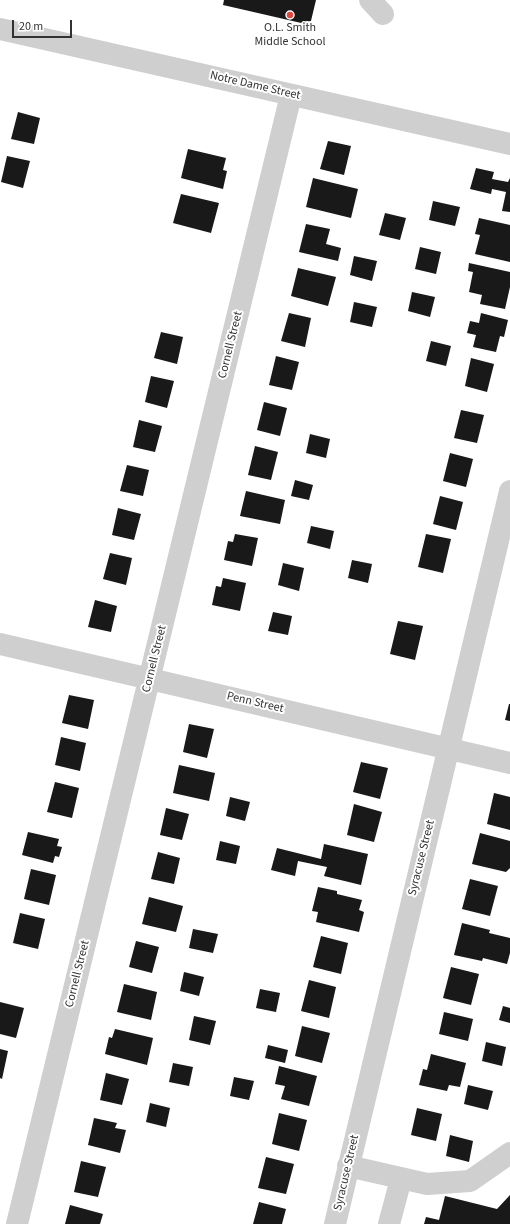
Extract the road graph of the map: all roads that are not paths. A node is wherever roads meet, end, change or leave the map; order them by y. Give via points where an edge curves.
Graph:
1 (0, 28) edge
2 (291, 95) junction
3 (510, 144) edge
4 (510, 492) edge
5 (0, 644) edge
6 (150, 678) junction
7 (448, 748) junction
8 (510, 763) edge
9 (510, 1153) edge
10 (348, 1166) junction
11 (400, 1178) junction
12 (17, 1224) edge
13 (334, 1224) edge
14 (389, 1224) edge

1 - 2 street, Notre Dame Street
2 - 3 street, Notre Dame Street
2 - 6 street, Cornell Street
4 - 7 street, Syracuse Street
5 - 6 street, Penn Street
6 - 7 street, Penn Street
6 - 12 street, Cornell Street
7 - 8 street, Penn Street
7 - 10 street, Syracuse Street
9 - 11 street via 470,1181 427,1184
10 - 11 street
10 - 13 street, Syracuse Street
11 - 14 street

